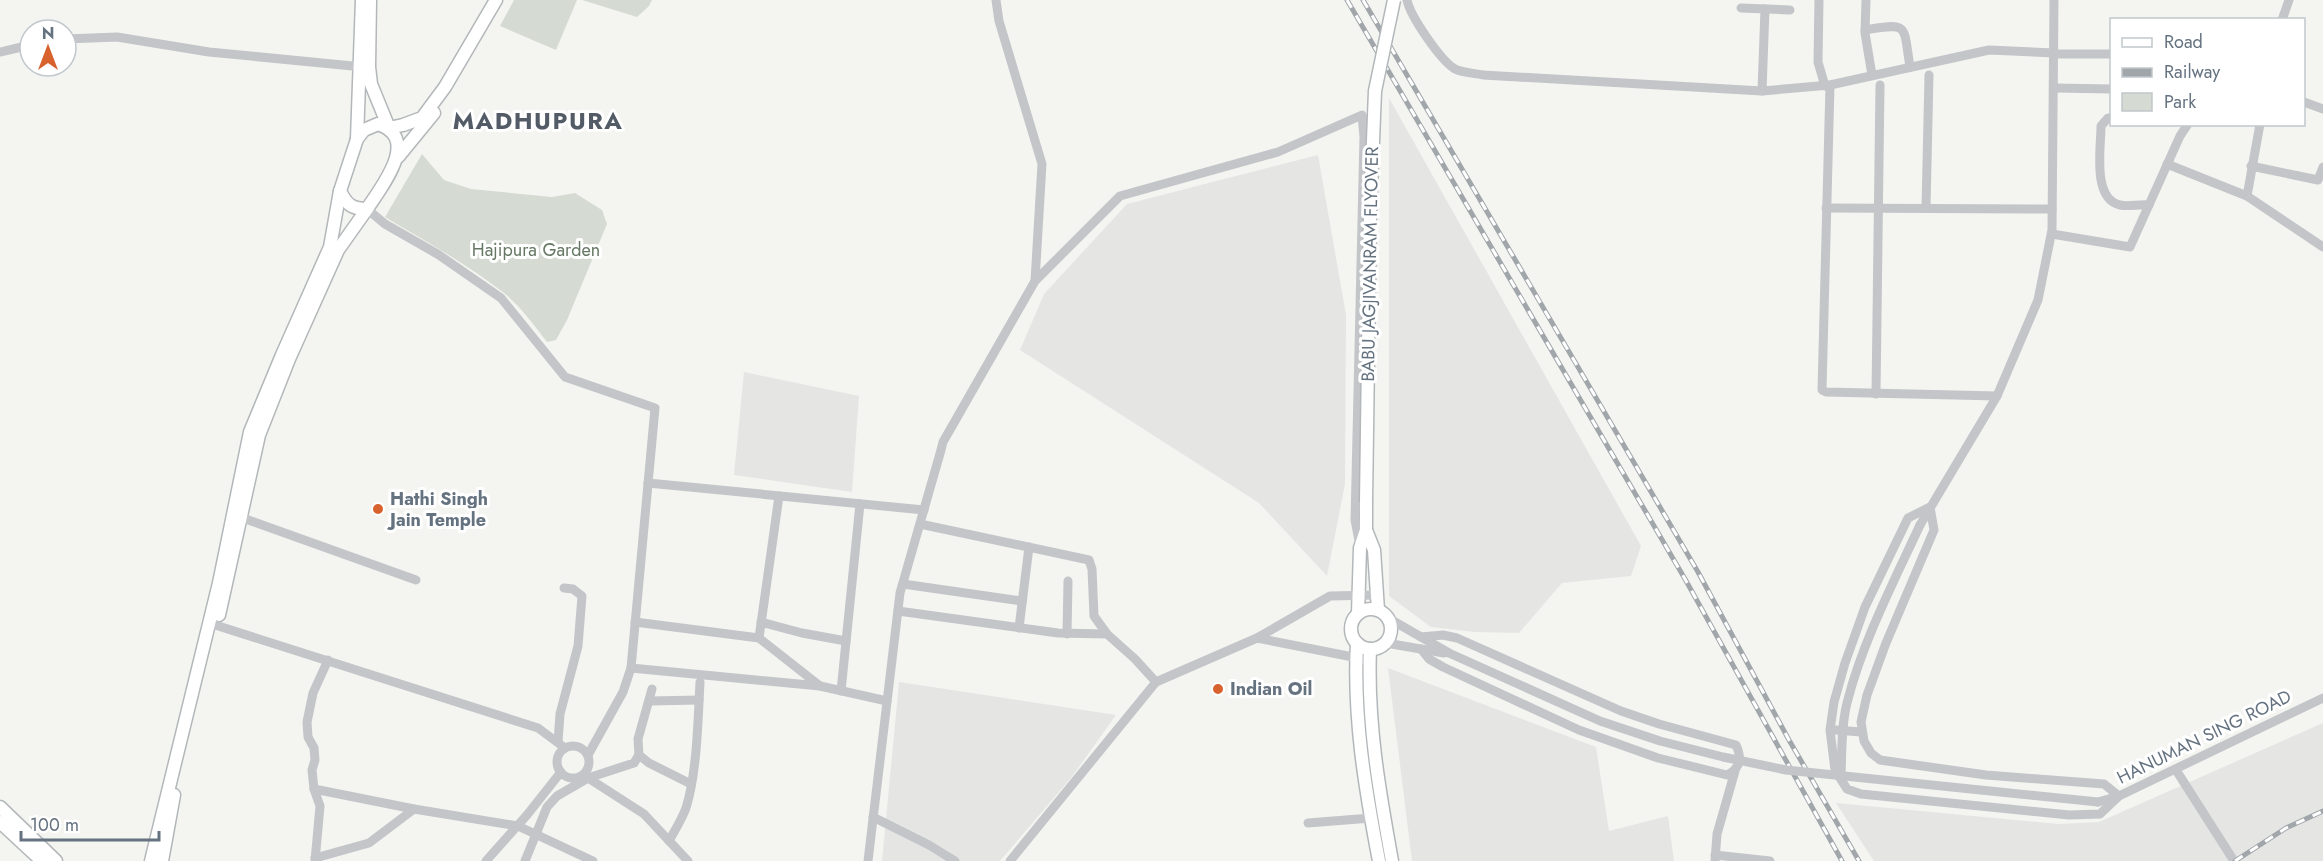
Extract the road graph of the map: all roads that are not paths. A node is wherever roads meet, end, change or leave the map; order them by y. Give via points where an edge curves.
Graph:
1 (362, 0) edge
2 (370, 0) edge
3 (496, 0) edge
4 (504, 0) edge
5 (996, 0) edge
6 (1394, 0) edge
7 (1407, 0) edge
8 (1819, 0) edge
9 (1866, 0) edge
10 (2054, 0) edge
11 (2289, 0) edge
12 (1741, 8) dead end
13 (1765, 9) junction
14 (1790, 10) dead end
15 (2283, 18) edge
16 (1865, 30) junction
17 (78, 39) edge
18 (18, 48) edge
19 (0, 52) edge
20 (2054, 54) junction
21 (2110, 54) edge
22 (364, 67) junction
23 (1910, 67) junction
24 (1872, 75) junction
25 (1929, 75) dead end
26 (1880, 84) dead end
27 (1828, 85) junction
28 (2055, 88) junction
29 (2110, 89) edge
30 (1762, 91) junction
31 (2305, 102) edge
32 (2323, 109) edge
33 (2110, 118) edge
34 (2187, 126) edge
35 (2260, 126) edge
36 (389, 128) junction
37 (357, 139) junction
38 (398, 157) junction
39 (2167, 164) junction
40 (2251, 166) junction
41 (2323, 167) edge
42 (2320, 182) edge
43 (340, 191) junction
44 (2247, 196) junction
45 (2149, 205) junction
46 (367, 208) junction
47 (1826, 208) junction
48 (1877, 208) junction
49 (1926, 208) junction
50 (2052, 209) junction
51 (2052, 234) junction
52 (2323, 246) edge
53 (1035, 281) junction
54 (1875, 394) junction
55 (1997, 396) junction
56 (648, 483) junction
57 (779, 496) junction
58 (860, 504) junction
59 (1930, 507) junction
60 (924, 510) junction
61 (240, 517) junction
62 (920, 524) junction
63 (1366, 530) junction
64 (1029, 547) junction
65 (1360, 548) junction
66 (416, 580) dead end
67 (1068, 581) dead end
68 (903, 584) junction
69 (564, 588) dead end
70 (1359, 594) junction
71 (1377, 595) junction
72 (1022, 601) junction
73 (1378, 610) junction
74 (898, 611) junction
75 (1358, 614) junction
76 (1388, 618) junction
77 (761, 621) junction
78 (635, 622) junction
79 (213, 624) junction
80 (1019, 628) junction
81 (1067, 634) junction
82 (1107, 634) junction
83 (1421, 637) junction
84 (759, 638) junction
85 (1257, 638) junction
86 (846, 641) junction
87 (1357, 643) junction
88 (1386, 644) junction
89 (1421, 649) junction
90 (1449, 653) junction
91 (1370, 655) junction
92 (1356, 658) junction
93 (328, 660) junction
94 (631, 668) junction
95 (700, 682) dead end
96 (1156, 682) junction
97 (820, 686) junction
98 (652, 690) dead end
99 (842, 691) junction
100 (2323, 698) edge
101 (699, 700) junction
102 (650, 701) junction
103 (887, 701) junction
104 (1830, 730) junction
105 (1861, 732) junction
106 (561, 745) junction
107 (639, 754) junction
108 (588, 755) junction
109 (2176, 770) junction
110 (1735, 771) junction
111 (561, 772) junction
112 (585, 776) junction
113 (1841, 776) junction
114 (690, 784) junction
115 (314, 789) junction
116 (2119, 796) junction
117 (0, 807) edge
118 (414, 809) junction
119 (873, 817) junction
120 (1371, 818) junction
121 (0, 822) edge
122 (1308, 823) dead end
123 (518, 826) junction
124 (537, 835) junction
125 (669, 841) junction
126 (1715, 858) edge
127 (315, 859) edge
128 (42, 861) edge
129 (56, 861) edge
130 (151, 861) edge
131 (162, 861) edge
132 (486, 861) edge
133 (525, 861) edge
134 (593, 861) edge
135 (688, 861) edge
136 (868, 861) edge
137 (955, 861) edge
138 (1010, 861) edge
139 (1379, 861) edge
140 (1392, 861) edge
141 (1770, 861) edge
142 (2234, 861) edge

1 - 22 main road
2 - 22 main road
3 - 36 main road via 445,87 422,118
4 - 38 main road via 447,96
5 - 53 street via 1042,164
6 - 63 main road, BABU JAGJIVANRAM FLYOVER, bridge via 1375,91
7 - 30 street via 1410,12 1434,47 1455,69 1483,75
8 - 27 street via 1818,62
9 - 16 street
10 - 20 street
11 - 15 street
12 - 13 street
13 - 14 street
13 - 30 street
16 - 23 street via 1892,26 1904,31
16 - 24 street
17 - 22 street via 117,37 209,52
18 - 19 street
20 - 21 street
20 - 23 street via 1989,50
20 - 28 street
22 - 36 main road
22 - 37 main road
23 - 24 street
24 - 27 street
25 - 49 street
26 - 48 street
27 - 30 street
27 - 47 street
28 - 29 street
28 - 50 street
31 - 32 street
33 - 45 street via 2101,126 2101,184 2105,194 2121,206
34 - 39 street
35 - 40 street
36 - 37 main road via 378,124 364,130
36 - 38 main road via 396,135
37 - 43 main road
38 - 46 main road
39 - 44 street
39 - 45 street
40 - 42 street
40 - 44 street
41 - 42 street
43 - 46 main road via 346,204 356,209
43 - 79 main road via 330,247 250,432
44 - 52 street
45 - 51 street via 2130,247
46 - 56 street via 385,224 501,298 565,376 655,408
46 - 61 main road via 338,250 289,359 259,435
47 - 48 street
47 - 54 street via 1821,386 1826,392
48 - 49 street
48 - 54 street
49 - 50 street
50 - 51 street
51 - 55 street via 2038,300
53 - 60 street via 943,442
53 - 65 street via 1120,196 1278,152 1362,115 1355,520
54 - 55 street
55 - 59 street
56 - 57 street
56 - 78 street
57 - 58 street
57 - 77 street
58 - 60 street
58 - 86 street
59 - 104 street via 1908,518 1865,607 1834,702
59 - 105 street via 1934,530 1886,643 1867,696
59 - 113 street, bridge via 1877,619 1847,703
60 - 62 street
61 - 66 street
61 - 79 main road
62 - 64 street
62 - 68 street
63 - 65 main road
63 - 71 main road via 1374,550
64 - 72 street
64 - 82 street via 1089,560 1094,616
65 - 70 main road
67 - 81 street
68 - 72 street
68 - 74 street
69 - 106 street via 582,596 578,646 560,714
70 - 71 street
70 - 75 main road
70 - 85 street via 1330,596
71 - 73 main road
72 - 80 street
73 - 75 main road
73 - 76 main road
74 - 80 street
74 - 103 street
75 - 87 main road via 1351,632
76 - 83 street
76 - 88 main road via 1392,631
77 - 84 street
77 - 86 street
78 - 84 street
78 - 94 street
79 - 93 street
79 - 130 main road
79 - 131 main road
80 - 81 street
81 - 82 street
82 - 96 street
83 - 90 street
83 - 110 street via 1456,638 1621,711 1736,745 1740,758
84 - 97 street
85 - 92 street
85 - 96 street
86 - 99 street
87 - 91 main road
87 - 92 main road
88 - 89 street
88 - 91 main road
89 - 90 street
89 - 110 street via 1443,667 1578,730 1659,758 1727,775
90 - 113 street, bridge via 1600,721 1650,738 1723,758
91 - 92 street
91 - 140 main road via 1373,750
92 - 120 main road via 1359,745
93 - 106 street via 538,728
93 - 115 street via 313,693 307,722 314,748
94 - 97 street
94 - 108 street via 623,692
95 - 101 street
96 - 138 street
97 - 99 street
98 - 102 street
99 - 103 street
100 - 109 street, HANUMAN SING ROAD
101 - 102 street
101 - 114 street
102 - 107 street via 638,739
103 - 119 street
104 - 105 street
104 - 116 street via 1835,770 1846,789 1861,794 2069,816 2100,814
105 - 116 street via 1871,753 1880,760 1986,775 2104,784
106 - 108 street via 580,747
106 - 111 street via 557,762
107 - 112 street via 634,763
107 - 114 street
108 - 112 street
109 - 116 street, HANUMAN SING ROAD
109 - 142 street
110 - 126 street via 1717,834
111 - 112 street via 569,777
111 - 123 street
112 - 124 street via 547,807
112 - 125 street via 645,814
113 - 116 street, HANUMAN SING ROAD, bridge via 2098,802
114 - 125 street via 686,810
115 - 118 street
115 - 127 street via 320,806
117 - 129 main road
118 - 123 street
118 - 127 street via 369,843
119 - 136 street
119 - 137 street
120 - 122 street
120 - 139 main road
121 - 128 main road
123 - 124 street
123 - 132 street
124 - 133 street
124 - 134 street
125 - 135 street
126 - 141 street

